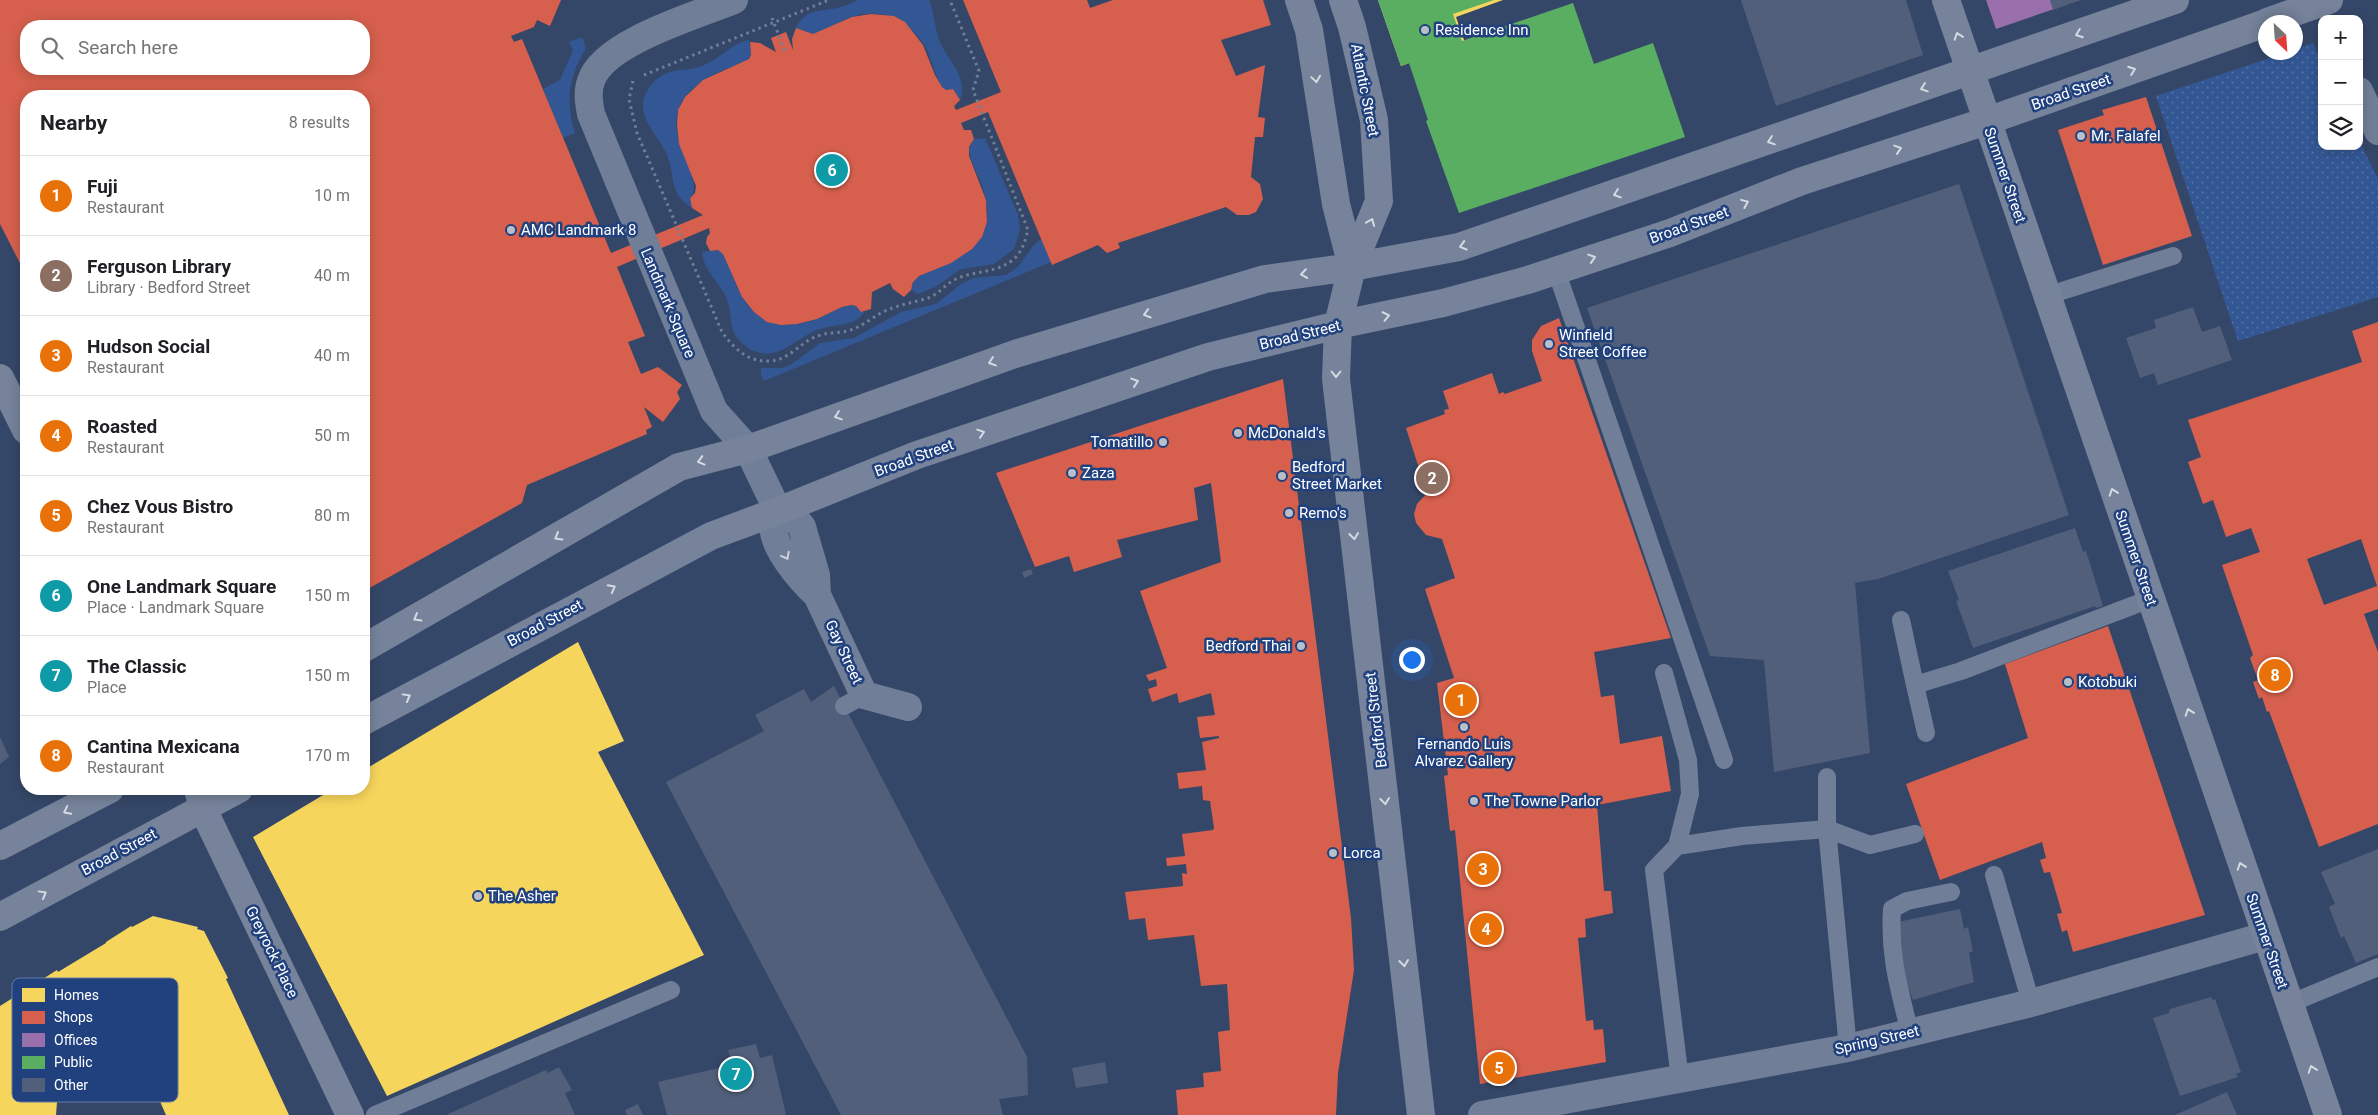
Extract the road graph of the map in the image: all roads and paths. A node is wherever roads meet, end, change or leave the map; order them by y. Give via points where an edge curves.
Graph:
1 (734, 0) edge
2 (829, 0) edge
3 (950, 0) edge
4 (1299, 0) edge
5 (1343, 0) edge
6 (1946, 0) edge
7 (2175, 0) edge
8 (2323, 6) edge
9 (2293, 15) edge
10 (772, 18) dead end
11 (774, 23) junction
12 (2258, 26) edge
13 (786, 54) dead end
14 (1970, 72) junction
15 (643, 75) dead end
16 (634, 78) dead end
17 (2363, 100) edge
18 (1987, 121) junction
19 (2378, 132) edge
20 (2173, 256) dead end
21 (1352, 267) junction
22 (1556, 270) junction
23 (2046, 296) junction
24 (1338, 326) junction
25 (0, 378) edge
26 (20, 418) edge
27 (748, 448) junction
28 (778, 511) junction
29 (2150, 599) junction
30 (1901, 620) dead end
31 (370, 645) edge
32 (1664, 673) dead end
33 (1915, 685) junction
34 (908, 707) dead end
35 (370, 718) edge
36 (1926, 733) dead end
37 (1724, 760) dead end
38 (1827, 777) dead end
39 (98, 795) edge
40 (216, 795) edge
41 (200, 799) edge
42 (1827, 829) junction
43 (1915, 834) dead end
44 (0, 846) edge
45 (1677, 846) junction
46 (1994, 875) dead end
47 (1951, 892) dead end
48 (0, 917) edge
49 (2266, 936) junction
50 (2378, 968) edge
51 (671, 990) dead end
52 (2031, 1003) junction
53 (2289, 1004) junction
54 (1910, 1033) junction
55 (1848, 1048) junction
56 (1680, 1079) junction
57 (350, 1115) edge
58 (375, 1115) edge
59 (1421, 1115) edge
60 (1482, 1115) edge
61 (2328, 1115) edge

1 - 27 street, Landmark Square via 628,43 599,67 591,79 588,96 596,130 710,404
2 - 11 path
3 - 16 path via 979,71 973,90 1028,230 1025,243 1011,262 997,269 955,280 928,298 882,312 848,331 819,335 785,359 767,361 750,358 732,346 722,332 638,133 629,99
4 -> 21 main road, Atlantic Street via 1309,30 1336,204
21 -> 5 main road, Atlantic Street via 1380,201 1374,120
14 -> 6 main road, Summer Street
7 -> 14 main road
8 - 9 main road, Broad Street
10 - 11 path
11 - 13 path
11 - 15 path
18 -> 12 main road, Broad Street
14 - 18 main road, Summer Street
14 -> 21 main road via 1460,247
17 - 19 street
22 -> 18 main road, Broad Street via 1670,233 1802,181
18 - 23 main road, Summer Street
20 - 23 lane
21 - 24 main road, Atlantic Street
21 -> 27 main road via 1266,279 1037,347
24 -> 22 main road, Broad Street via 1443,304
22 - 37 lane
29 -> 23 main road, Summer Street
28 -> 24 main road, Broad Street via 917,455 1208,357
24 -> 59 main road, Bedford Street via 1336,379
25 - 26 main road
27 - 28 street, Gay Street
27 -> 31 main road via 679,467
28 - 34 street, Gay Street via 773,523 780,545 803,582 817,595 854,701
35 -> 28 main road, Broad Street via 711,536
29 - 33 lane via 1961,671
49 -> 29 main road, Summer Street
30 - 33 lane
32 - 45 lane via 1688,760 1690,794
33 - 36 lane
38 - 42 lane
39 -> 44 main road
40 - 41 main road, Broad Street
48 -> 41 main road, Broad Street
41 - 57 main road, Greyrock Place
42 - 43 lane via 1870,845
42 - 45 lane via 1742,836
42 - 55 lane
45 - 56 lane via 1654,870
46 - 52 lane
47 - 54 lane via 1907,901 1892,909 1890,938 1893,966
49 - 52 street, Spring Street
49 - 53 main road, Summer Street
50 - 53 lane
51 - 58 lane
52 - 54 street, Spring Street
61 -> 53 main road, Summer Street
54 - 55 street, Spring Street
55 - 56 street, Spring Street
56 - 60 street, Spring Street

